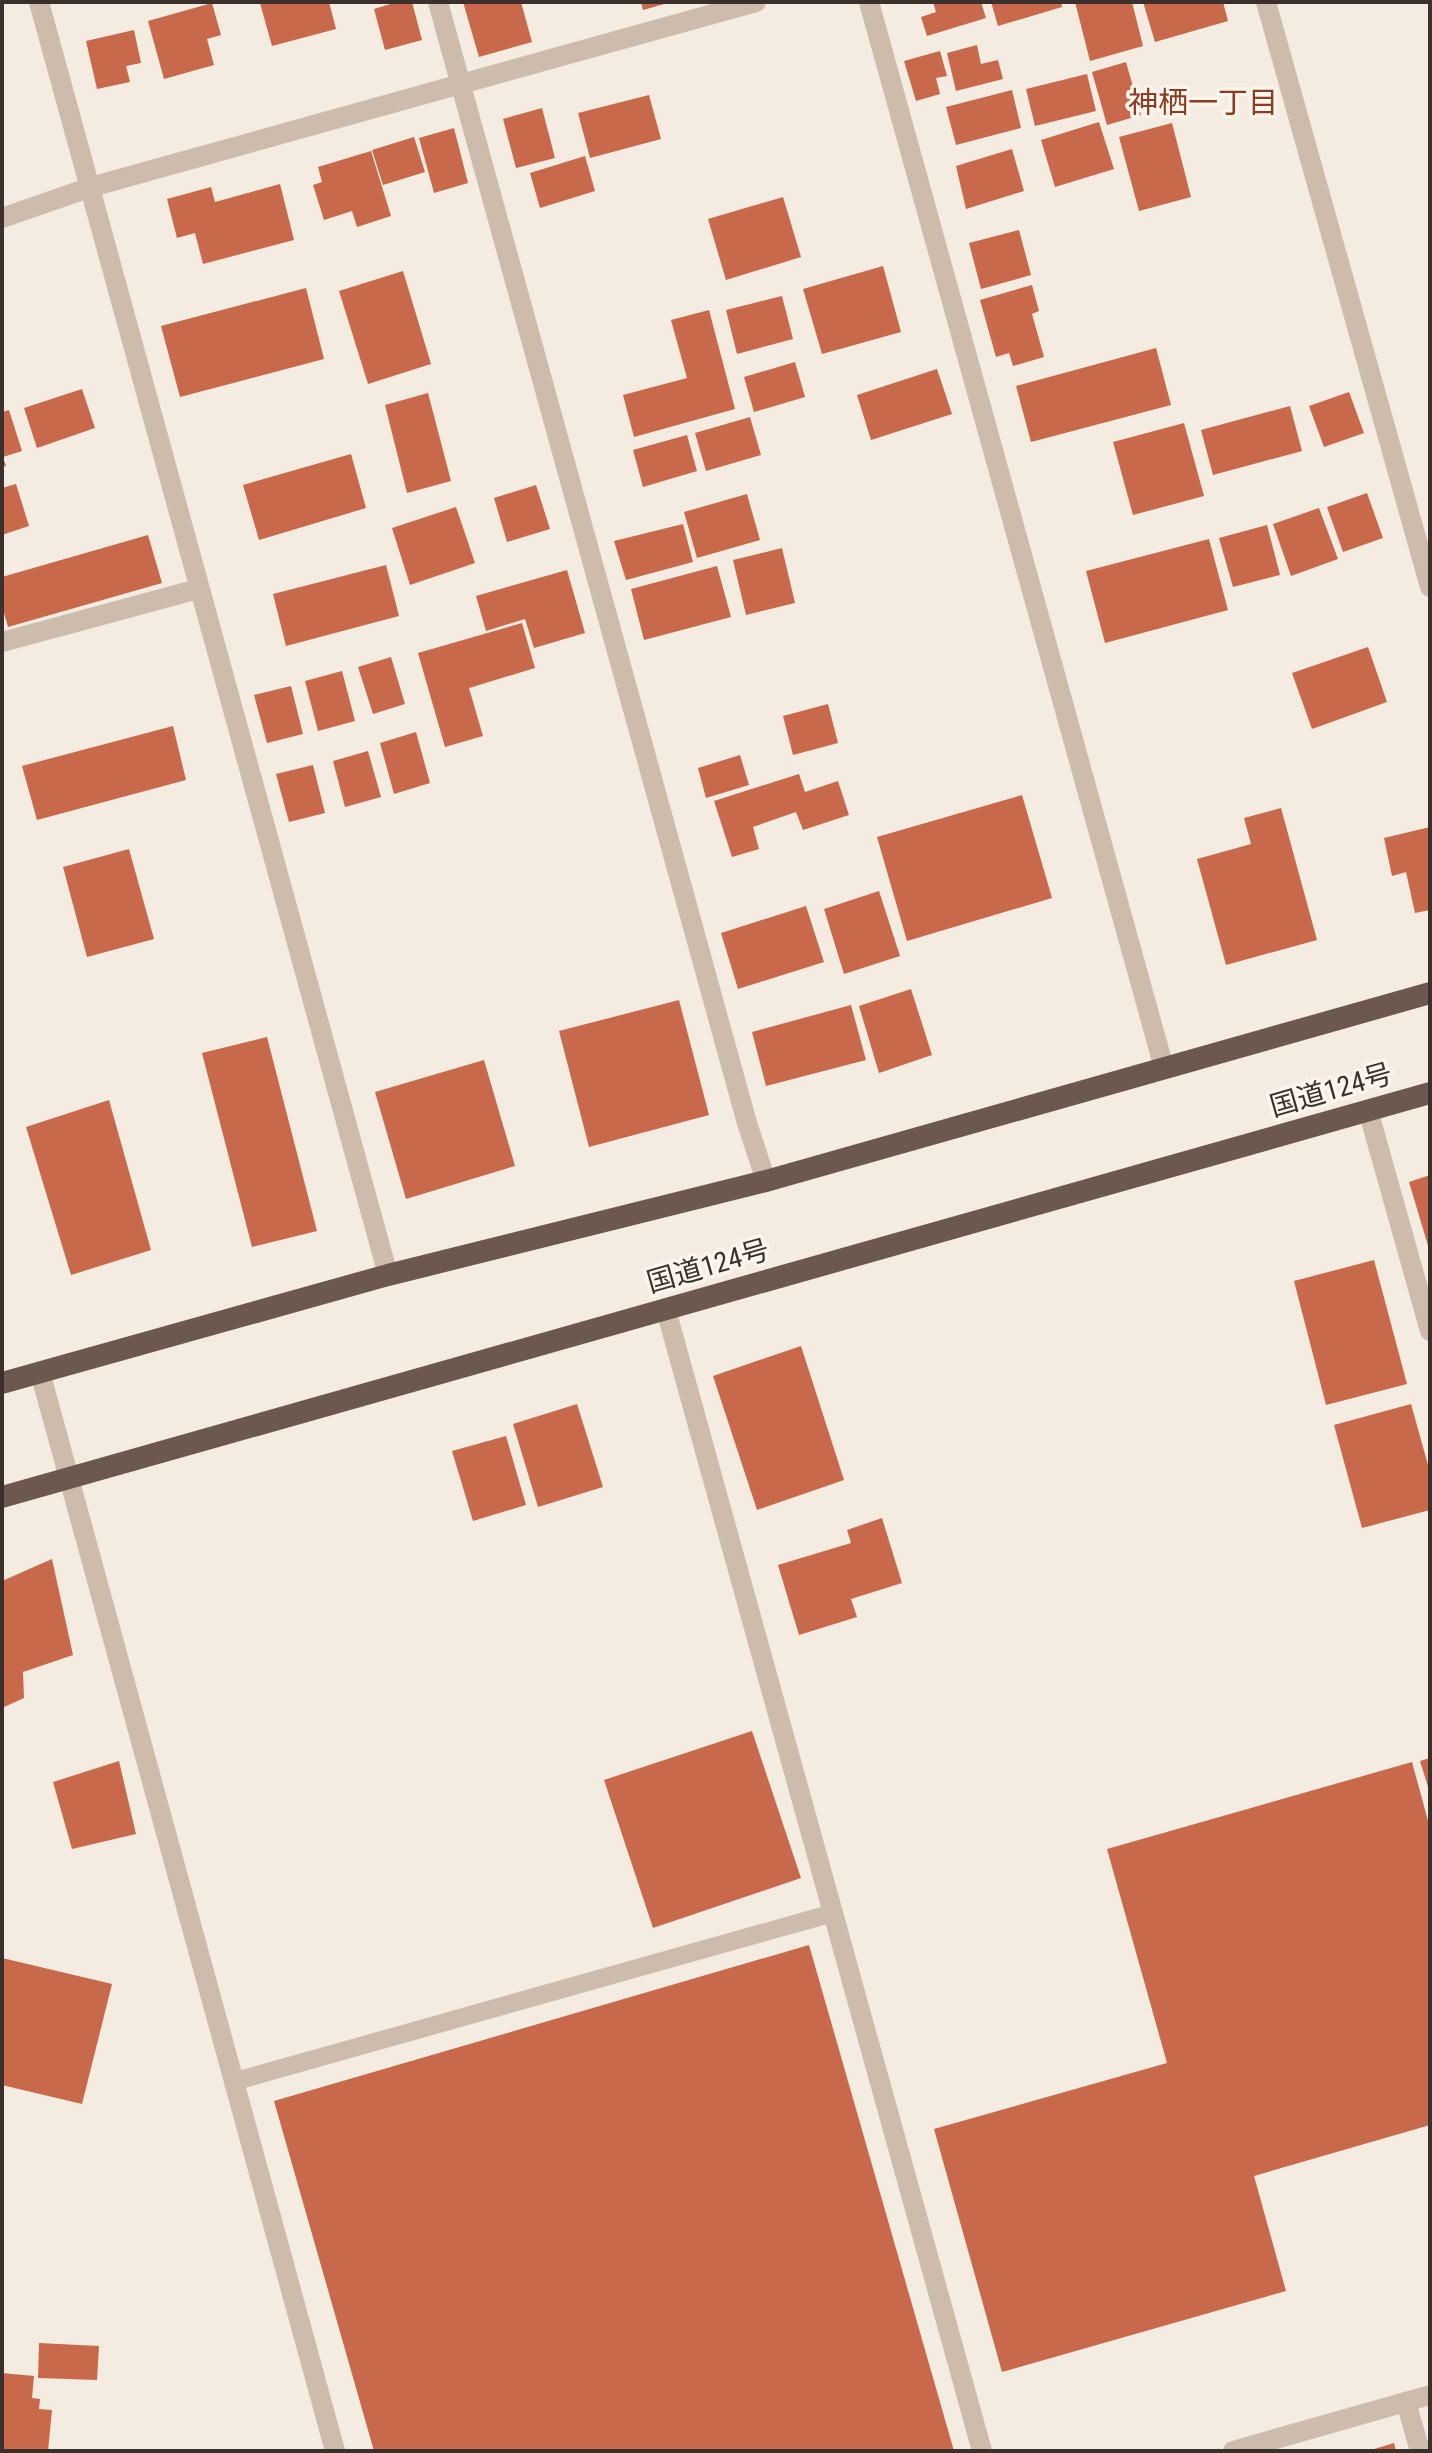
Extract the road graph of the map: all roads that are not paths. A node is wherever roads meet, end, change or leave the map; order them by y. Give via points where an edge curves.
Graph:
1 (39, 2) edge
2 (438, 2) edge
3 (756, 2) edge
4 (869, 2) edge
5 (1266, 2) edge
6 (460, 84) junction
7 (91, 187) junction
8 (2, 218) edge
9 (1430, 587) edge
10 (198, 589) junction
11 (2, 642) edge
12 (1430, 993) edge
13 (1164, 1068) junction
14 (1430, 1093) edge
15 (1368, 1110) junction
16 (766, 1181) junction
17 (388, 1275) junction
18 (666, 1310) junction
19 (1430, 1331) edge
20 (40, 1372) junction
21 (2, 1383) edge
22 (68, 1479) junction
23 (2, 1497) edge
24 (833, 1913) junction
25 (236, 2081) junction
26 (1430, 2395) edge
27 (1406, 2402) junction
28 (335, 2451) edge
29 (982, 2451) edge
30 (1233, 2451) edge
31 (1420, 2451) edge

1 - 7 street
2 - 6 street
3 - 6 street
4 - 13 street
5 - 9 street
6 - 7 street
6 - 16 street
7 - 8 street
7 - 10 street
10 - 11 street
10 - 17 street
12 - 13 highway
13 - 16 highway
14 - 15 highway, 国道124号
15 - 18 highway, 国道124号
15 - 19 street
16 - 17 highway
17 - 20 highway
18 - 22 highway, 国道124号
18 - 24 street
20 - 21 highway
20 - 22 street
22 - 23 highway, 国道124号
22 - 25 street
24 - 25 lane
24 - 29 street
25 - 28 street
26 - 27 street
27 - 30 street
27 - 31 street

